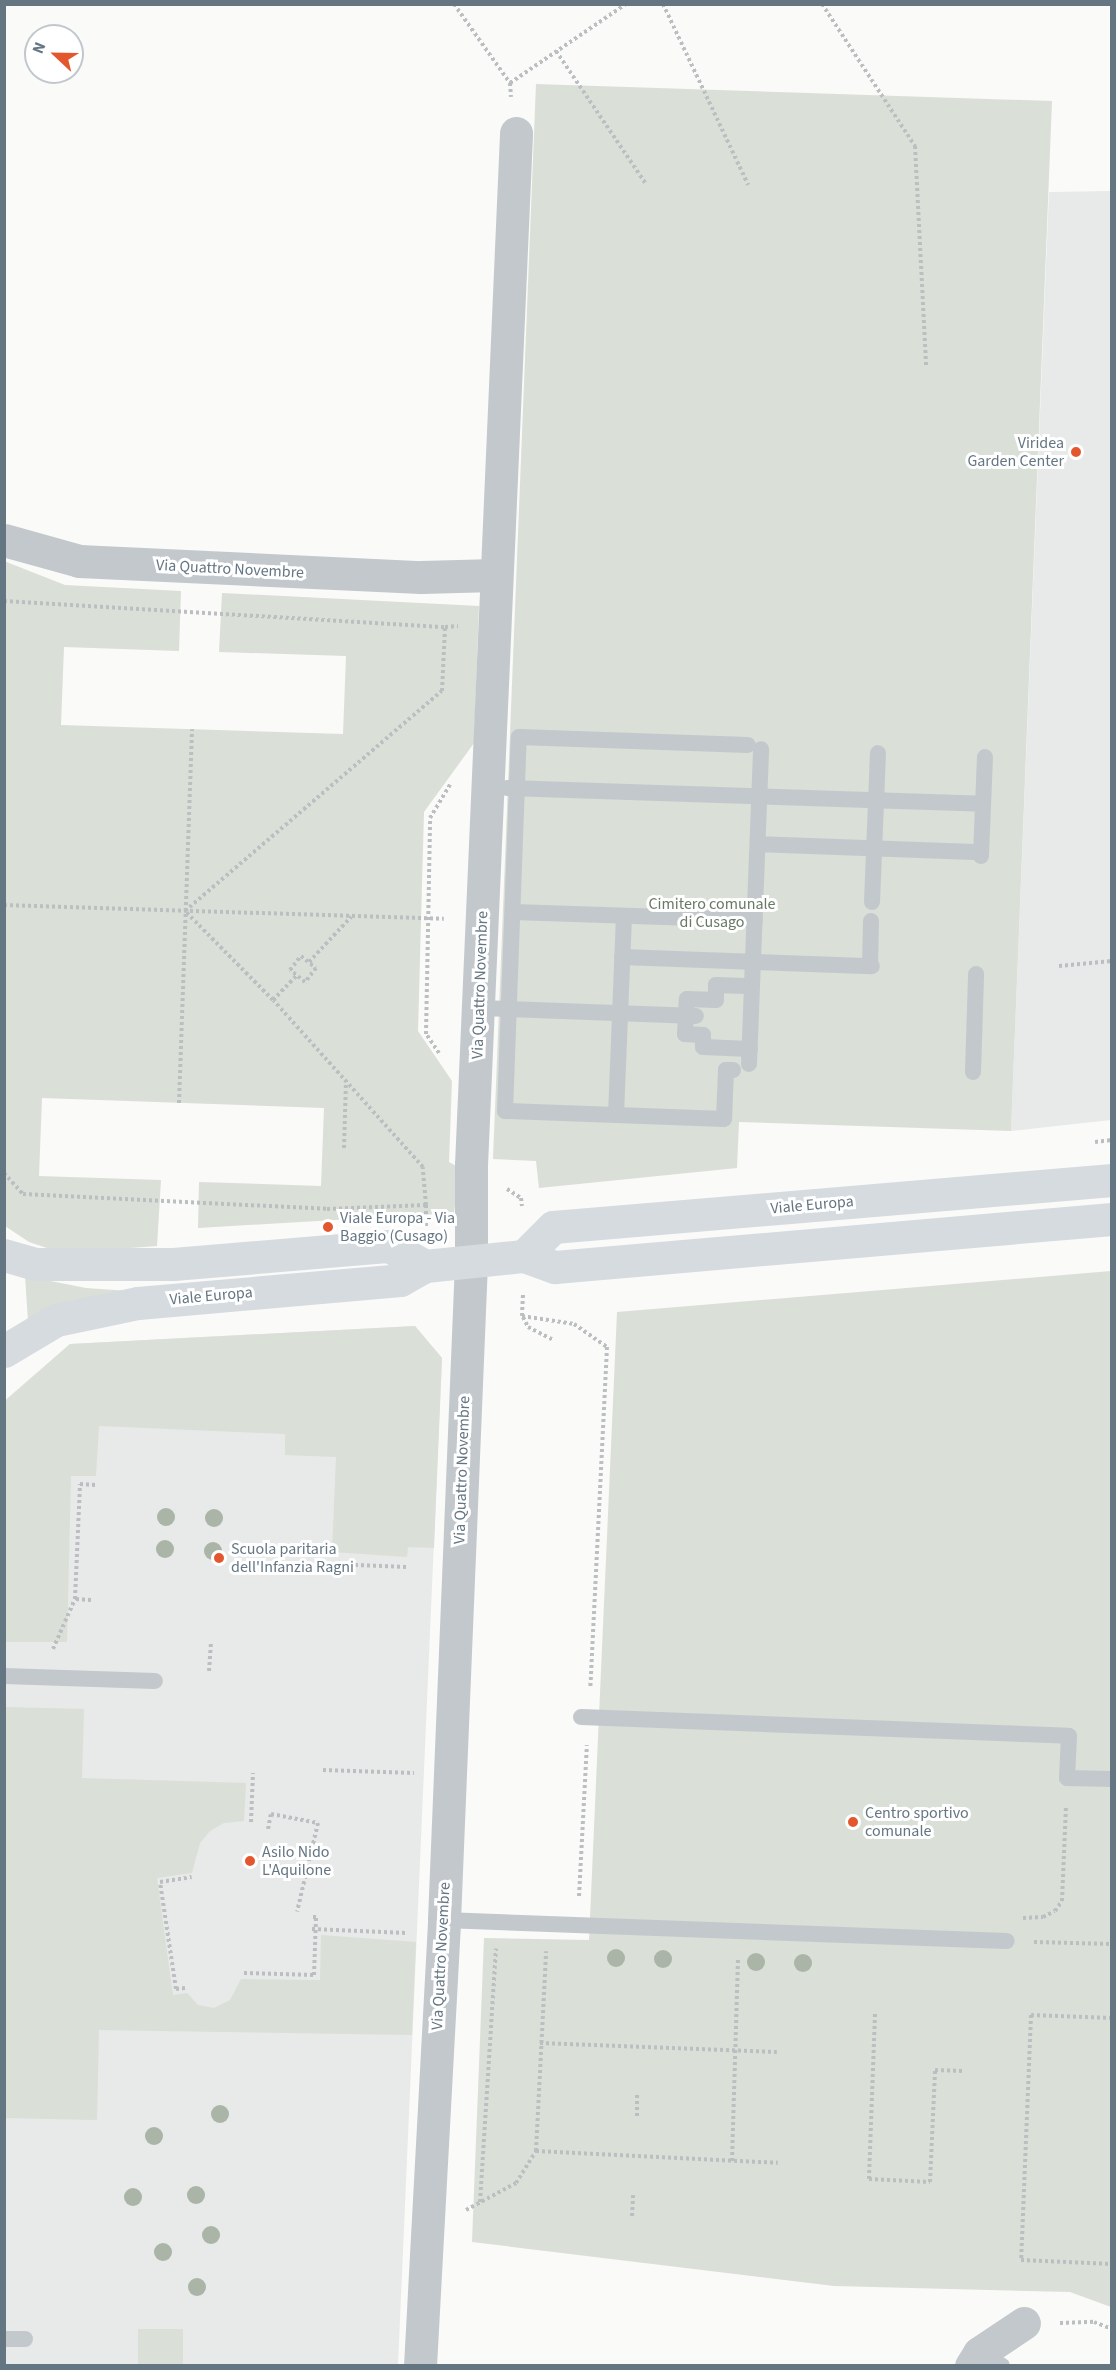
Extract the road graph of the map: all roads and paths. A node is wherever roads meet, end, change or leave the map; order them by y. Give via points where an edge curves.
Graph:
1 (454, 4) edge
2 (626, 4) edge
3 (663, 4) edge
4 (822, 4) edge
5 (556, 51) junction
6 (510, 83) junction
7 (516, 133) joint
8 (646, 184) dead end
9 (748, 185) dead end
10 (926, 366) dead end
11 (4, 540) edge
12 (495, 575) junction
13 (4, 601) edge
14 (493, 626) junction
15 (445, 627) junction
16 (192, 729) dead end
17 (878, 753) dead end
18 (985, 757) dead end
19 (452, 782) dead end
20 (503, 787) junction
21 (759, 796) junction
22 (876, 801) junction
23 (983, 804) junction
24 (758, 844) junction
25 (874, 848) junction
26 (872, 902) dead end
27 (4, 905) edge
28 (185, 911) junction
29 (624, 916) junction
30 (351, 917) junction
31 (498, 917) junction
32 (428, 918) junction
33 (755, 920) junction
34 (871, 921) dead end
35 (622, 957) junction
36 (309, 962) junction
37 (753, 962) junction
38 (1112, 962) edge
39 (1059, 966) dead end
40 (976, 974) dead end
41 (297, 975) junction
42 (752, 986) junction
43 (273, 1000) junction
44 (494, 1008) junction
45 (620, 1014) junction
46 (700, 1017) junction
47 (444, 1060) dead end
48 (733, 1070) dead end
49 (973, 1072) dead end
50 (346, 1080) junction
51 (179, 1103) dead end
52 (616, 1115) junction
53 (344, 1148) dead end
54 (471, 1165) junction
55 (4, 1173) edge
56 (1112, 1179) edge
57 (426, 1205) junction
58 (1112, 1219) edge
59 (4, 1255) edge
60 (524, 1256) junction
61 (471, 1262) junction
62 (425, 1266) junction
63 (522, 1316) junction
64 (554, 1340) dead end
65 (4, 1351) edge
66 (96, 1485) dead end
67 (331, 1564) dead end
68 (407, 1567) dead end
69 (75, 1599) junction
70 (91, 1600) dead end
71 (211, 1642) dead end
72 (209, 1671) dead end
73 (4, 1676) edge
74 (41, 1677) junction
75 (155, 1681) dead end
76 (585, 1717) junction
77 (322, 1770) dead end
78 (253, 1773) dead end
79 (424, 1773) dead end
80 (1067, 1778) junction
81 (1112, 1779) edge
82 (251, 1822) dead end
83 (268, 1830) dead end
84 (192, 1877) dead end
85 (297, 1912) dead end
86 (313, 1917) dead end
87 (497, 1922) junction
88 (564, 1925) junction
89 (430, 1927) junction
90 (314, 1930) junction
91 (739, 1931) junction
92 (1007, 1941) junction
93 (1112, 1944) edge
94 (244, 1973) dead end
95 (186, 1988) dead end
96 (876, 2014) dead end
97 (1112, 2018) edge
98 (540, 2043) junction
99 (735, 2050) junction
100 (777, 2052) dead end
101 (963, 2071) dead end
102 (637, 2094) dead end
103 (637, 2116) dead end
104 (536, 2151) junction
105 (732, 2161) junction
106 (778, 2163) dead end
107 (633, 2195) dead end
108 (480, 2202) junction
109 (632, 2216) dead end
110 (425, 2246) junction
111 (1112, 2264) edge
112 (1024, 2323) joint
113 (1112, 2329) edge
114 (4, 2339) edge
115 (25, 2339) dead end
116 (984, 2361) edge
117 (420, 2366) edge

1 - 6 path
2 - 5 path
3 - 9 path
4 - 10 path via 915,146
5 - 6 path
5 - 8 path
6 - 7 path
7 - 12 street, Via Quattro Novembre
11 - 12 street, Via Quattro Novembre via 79,561 421,577
12 - 14 street, Via Quattro Novembre
13 - 15 path
14 - 15 path
14 - 20 street, Via Quattro Novembre
15 - 28 path via 442,691
16 - 28 path
17 - 22 lane
18 - 23 lane
19 - 32 path via 430,818
20 - 21 lane
20 - 21 lane via 519,737 754,747
20 - 31 street, Via Quattro Novembre
21 - 22 lane
21 - 24 lane
22 - 23 lane
22 - 25 lane
23 - 25 lane via 981,854
24 - 25 lane
24 - 33 lane
25 - 26 lane
27 - 28 path
28 - 30 path
28 - 43 path
28 - 51 path
29 - 31 lane
29 - 33 lane
29 - 35 lane
30 - 32 path
30 - 36 path
31 - 32 path
31 - 44 street, Via Quattro Novembre
32 - 47 path via 426,1034
33 - 37 lane
34 - 37 lane via 871,966
35 - 37 lane
35 - 45 lane
36 - 41 path via 301,956 290,970
36 - 41 path via 316,968 305,982
37 - 42 lane
38 - 39 path
40 - 49 lane
41 - 43 path
42 - 46 lane via 716,985 716,1000
42 - 46 lane via 750,1056 703,1047
43 - 50 path
44 - 45 lane
44 - 52 lane via 505,1111
44 - 54 street, Via Quattro Novembre
45 - 46 lane
45 - 52 lane
48 - 52 lane via 726,1070 724,1119
50 - 53 path
50 - 57 path via 423,1167
54 - 60 path via 521,1198
54 - 61 street, Via Quattro Novembre
55 - 57 path via 23,1194 175,1198 327,1209
56 - 60 street, Viale Europa via 553,1227
57 - 62 path
58 - 60 street, Viale Europa via 555,1267
59 - 62 street via 36,1264 173,1264 389,1246
60 - 61 street, Viale Europa
60 - 63 path
61 - 62 street, Viale Europa
61 - 89 street, Via Quattro Novembre
62 - 65 street, Viale Europa via 400,1280 128,1305 56,1320
63 - 64 path via 528,1327
63 - 76 path via 574,1324 607,1347
66 - 69 path via 80,1484
67 - 68 path
69 - 70 path
69 - 74 path
71 - 72 path
73 - 74 lane
74 - 75 lane
76 - 80 lane via 1069,1736
76 - 88 path via 581,1893
77 - 79 path
78 - 82 path
80 - 81 lane
80 - 92 path via 1062,1901 1043,1917 1008,1918
83 - 85 path via 271,1814 318,1823
84 - 95 path via 160,1882 176,1989
86 - 90 path
87 - 88 lane
87 - 89 lane
87 - 108 path
88 - 91 lane
88 - 98 path via 545,1953
89 - 90 path
89 - 110 street, Via Quattro Novembre
90 - 94 path via 315,1975
91 - 92 lane
91 - 99 path
92 - 93 path
96 - 101 path via 869,2179 930,2182 935,2070
97 - 111 path via 1031,2015 1021,2260
98 - 99 path
98 - 104 path
99 - 100 path
99 - 105 path
102 - 103 path
104 - 105 path
104 - 108 path via 516,2183
105 - 106 path
107 - 109 path
108 - 110 path via 442,2222
110 - 117 street, Via Quattro Novembre
112 - 113 path via 1094,2322
112 - 116 street
114 - 115 lane

